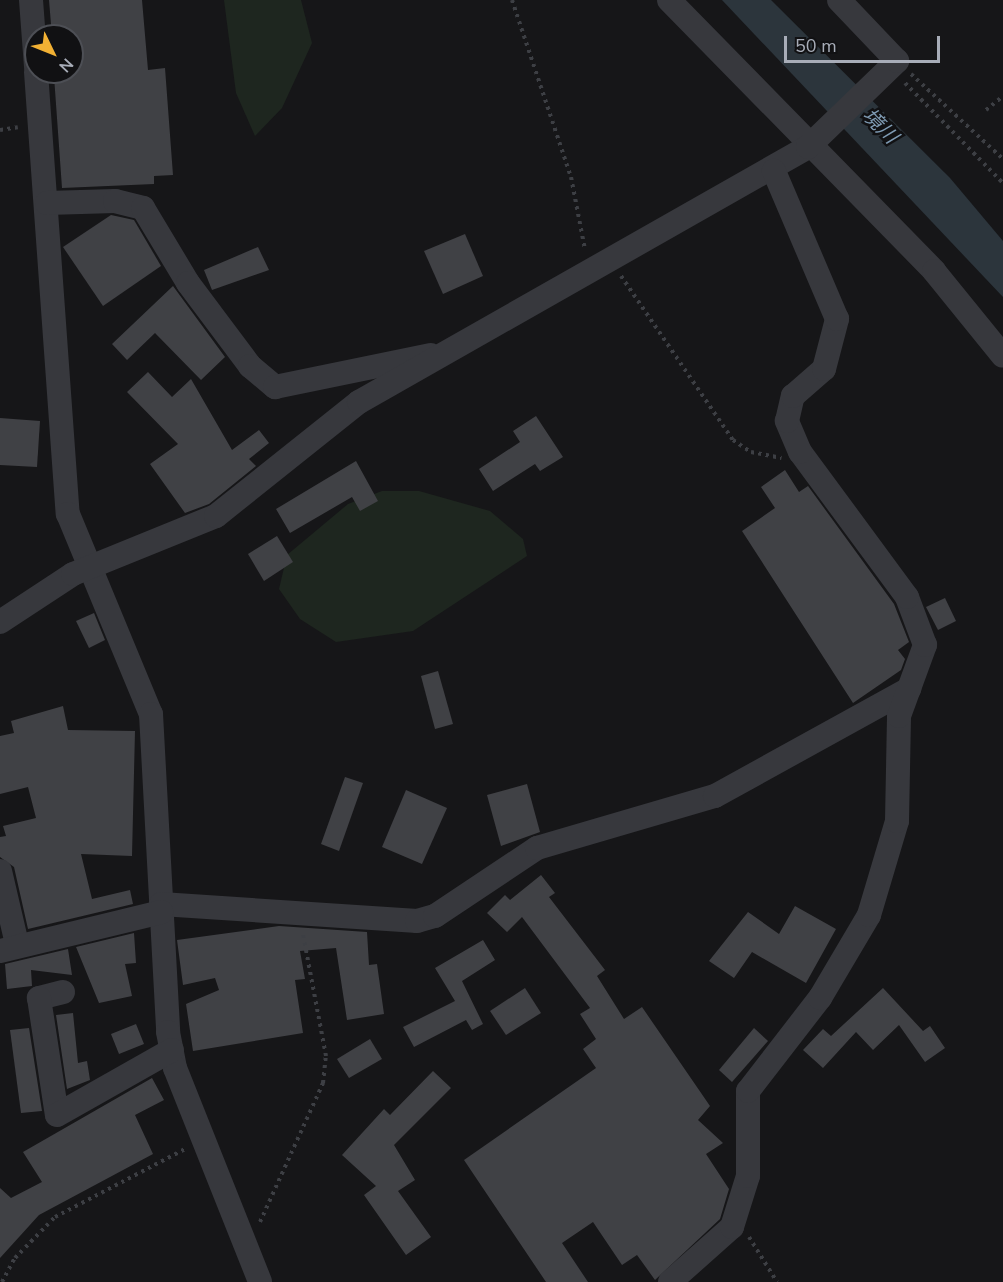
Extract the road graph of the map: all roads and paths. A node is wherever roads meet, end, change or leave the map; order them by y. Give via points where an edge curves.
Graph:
1 (31, 0) edge
2 (512, 0) edge
3 (669, 0) edge
4 (839, 0) edge
5 (33, 24) edge
6 (891, 67) junction
7 (37, 84) edge
8 (1003, 96) edge
9 (986, 110) dead end
10 (812, 144) junction
11 (1003, 159) edge
12 (774, 171) junction
13 (1003, 183) edge
14 (47, 203) junction
15 (611, 260) junction
16 (589, 272) junction
17 (437, 355) junction
18 (1003, 356) edge
19 (811, 466) junction
20 (86, 569) junction
21 (0, 622) edge
22 (909, 689) junction
23 (0, 871) edge
24 (161, 908) junction
25 (298, 913) junction
26 (8, 948) edge
27 (63, 992) dead end
28 (172, 1050) junction
29 (204, 1140) junction
30 (737, 1216) junction
31 (242, 1248) junction
32 (2, 1282) edge
33 (260, 1282) edge
34 (670, 1282) edge
35 (777, 1282) edge

1 - 5 street
2 - 16 path via 571,177
3 - 10 street
4 - 6 street
6 - 10 street
6 - 11 path
6 - 13 path
7 - 14 street
8 - 9 path
10 - 12 street
10 - 18 street via 934,271
12 - 15 street
12 - 19 street via 837,319 824,369 793,396 787,413 793,440
14 - 17 street via 115,201 143,208 162,231 188,283 250,366 275,387
14 - 20 street via 68,514
15 - 16 street
15 - 19 path via 733,441 752,452
16 - 17 street
17 - 20 street via 359,402 216,516
19 - 22 street via 907,597 923,628 922,661
20 - 21 street
20 - 24 street via 117,626 151,714
22 - 25 street via 715,796 537,848 435,916 417,921
22 - 30 street via 898,716 897,821 885,876 847,957 748,1091 748,1176
23 - 26 street
24 - 25 street
24 - 26 street
24 - 28 street
25 - 31 path via 326,1056 323,1083 265,1215
27 - 28 street via 31,999 57,1115
28 - 29 street
29 - 31 street
29 - 32 path via 55,1217 21,1250
30 - 34 street via 723,1238
30 - 35 path
31 - 33 street

